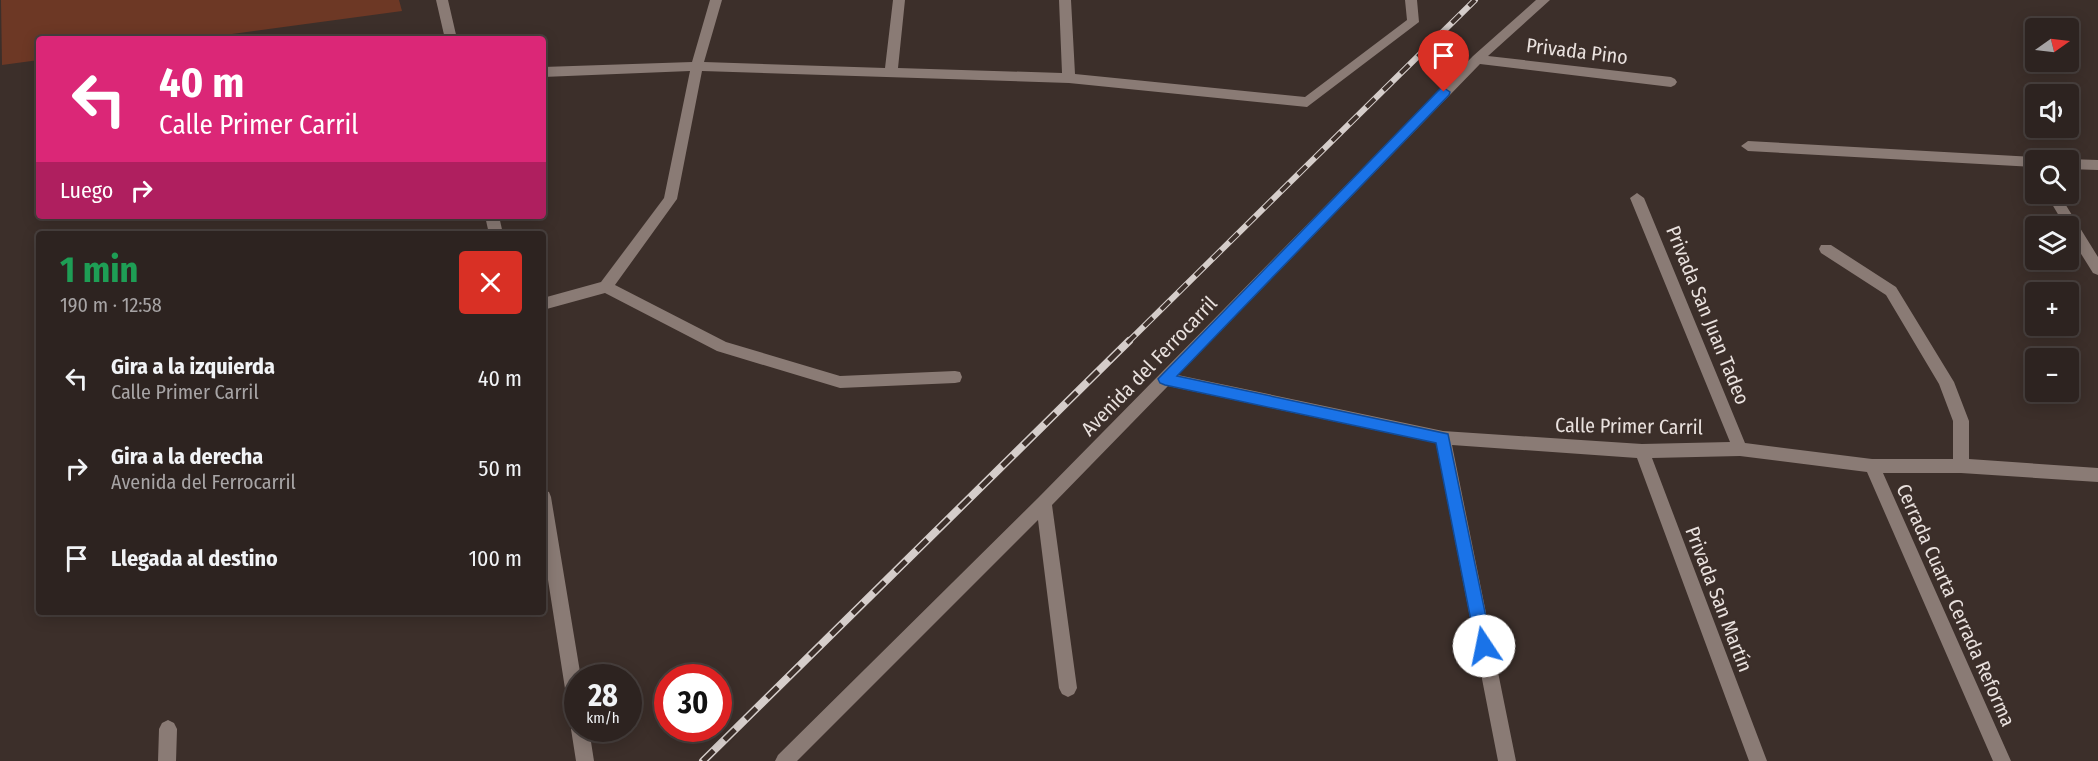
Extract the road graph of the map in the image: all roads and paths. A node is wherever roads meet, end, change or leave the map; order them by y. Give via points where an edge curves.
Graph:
1 (442, 0) edge
2 (716, 0) edge
3 (899, 0) edge
4 (1065, 0) edge
5 (1411, 0) edge
6 (1544, 0) edge
7 (453, 36) edge
8 (1478, 59) junction
9 (697, 66) junction
10 (546, 72) edge
11 (891, 73) junction
12 (1069, 78) junction
13 (1671, 82) dead end
14 (1748, 146) dead end
15 (2025, 162) edge
16 (2079, 164) edge
17 (2098, 165) edge
18 (1637, 198) dead end
19 (2058, 204) edge
20 (1826, 249) dead end
21 (2098, 268) edge
22 (606, 287) junction
23 (546, 303) edge
24 (955, 377) dead end
25 (1165, 379) junction
26 (1443, 438) junction
27 (1740, 449) junction
28 (1642, 452) junction
29 (1872, 466) junction
30 (1960, 466) junction
31 (2097, 476) edge
32 (1044, 504) junction
33 (546, 516) edge
34 (570, 664) edge
35 (1068, 688) dead end
36 (168, 729) dead end
37 (582, 742) edge
38 (167, 761) edge
39 (585, 761) edge
40 (784, 761) edge
41 (1507, 761) edge
42 (1758, 761) edge
43 (2002, 761) edge

1 - 7 street
2 - 9 street
3 - 11 street
4 - 12 street
5 - 12 street via 1413,22 1307,102
6 - 8 street, Avenida del Ferrocarril
8 - 13 street, Privada Pino
8 - 25 street, Avenida del Ferrocarril
9 - 10 street
9 - 11 street
9 - 22 street via 669,198
11 - 12 street
14 - 15 street
16 - 17 street
18 - 27 street, Privada San Juan Tadeo
19 - 21 street
20 - 30 street via 1891,291 1946,382 1961,421
22 - 23 street
22 - 24 street via 722,347 840,382
25 - 26 street, Calle Primer Carril
25 - 32 street, Avenida del Ferrocarril
26 - 28 street, Calle Primer Carril
26 - 41 street
27 - 28 street, Calle Primer Carril
27 - 29 street, Calle Primer Carril
28 - 42 street, Privada San Martín
29 - 30 street, Calle Primer Carril
29 - 43 street, Cerrada Cuarta Cerrada Reforma
30 - 31 street, Calle Primer Carril
32 - 35 street
32 - 40 street, Avenida del Ferrocarril
33 - 34 street
36 - 38 street
37 - 39 street

